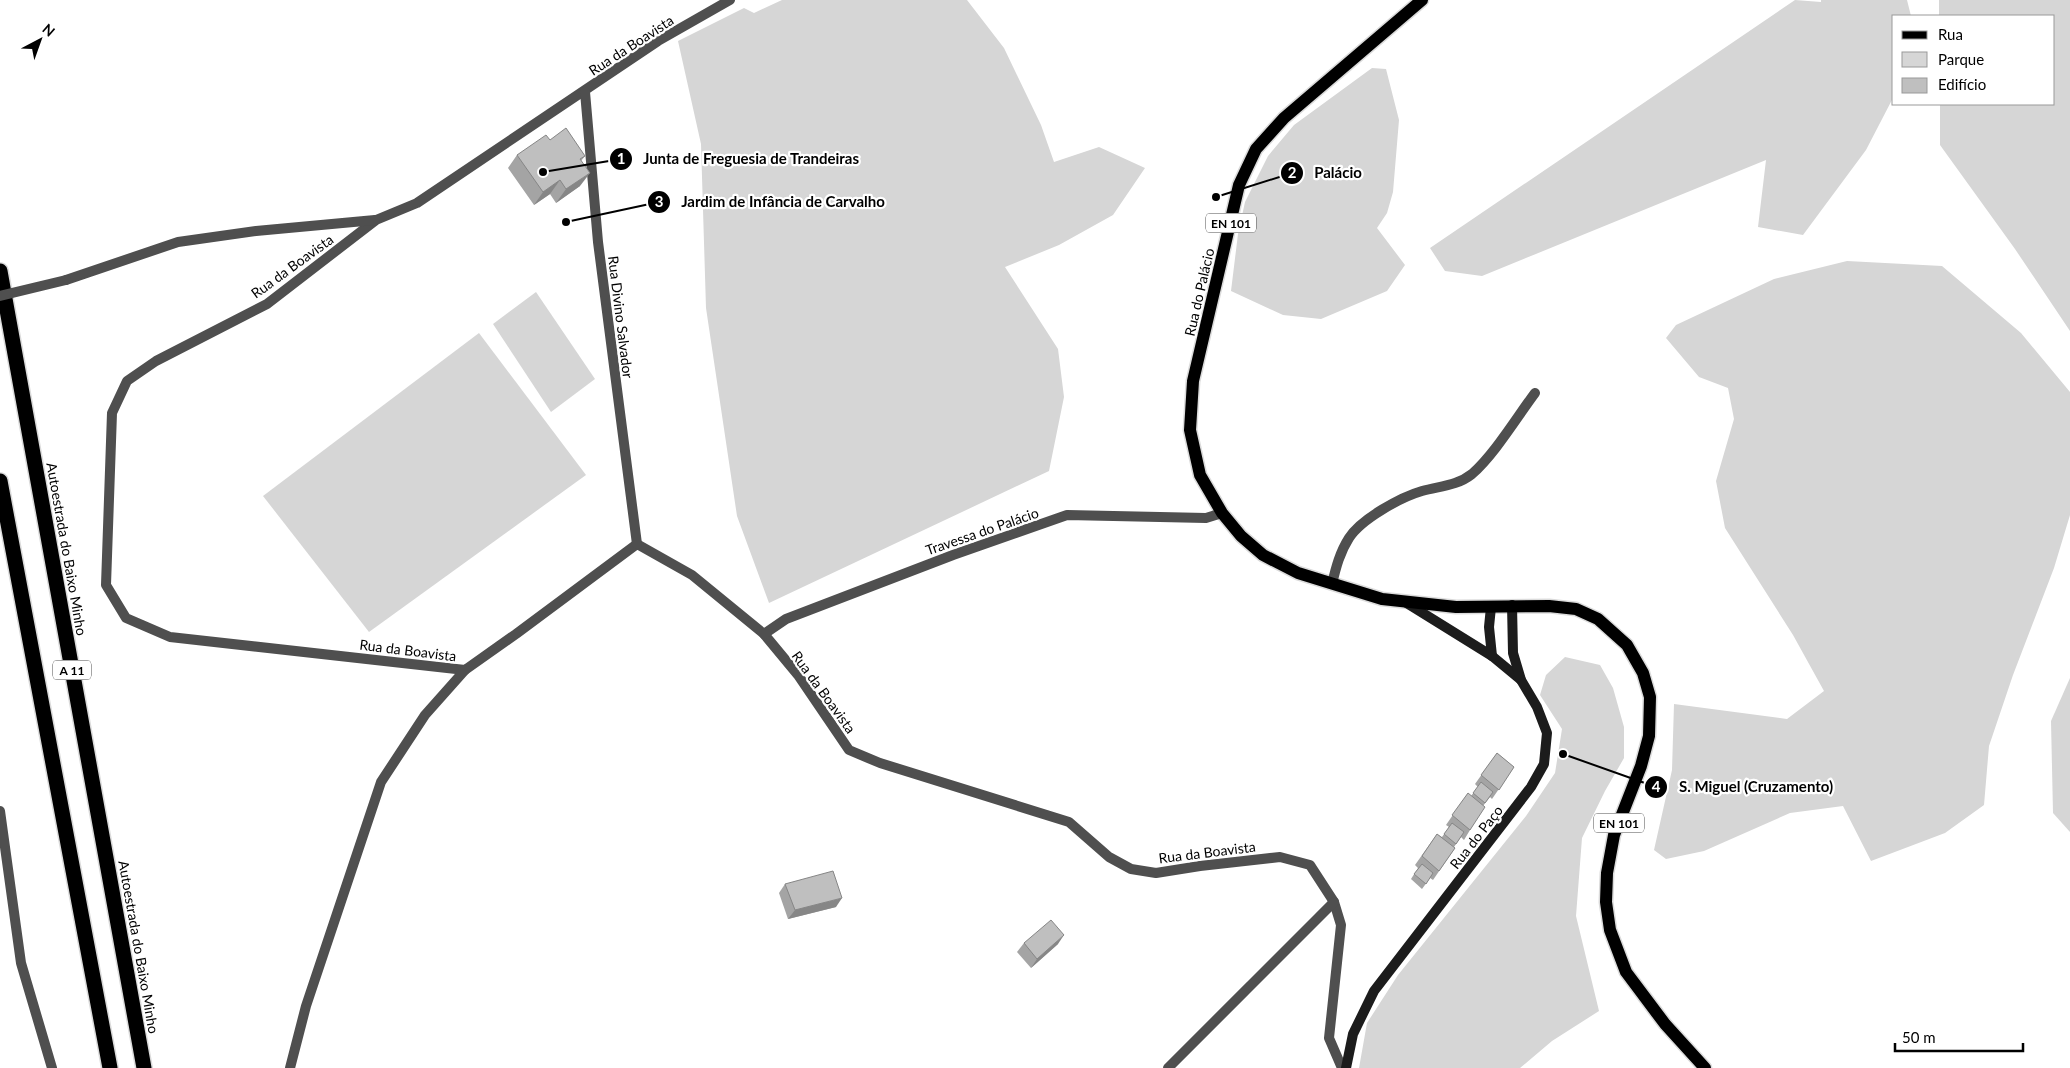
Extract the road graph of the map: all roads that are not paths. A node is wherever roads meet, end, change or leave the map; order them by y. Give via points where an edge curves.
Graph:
1 (730, 0) edge
2 (1422, 0) edge
3 (585, 92) junction
4 (376, 220) junction
5 (0, 271) edge
6 (0, 296) edge
7 (1535, 393) dead end
8 (0, 481) edge
9 (1222, 513) junction
10 (637, 544) junction
11 (1332, 584) junction
12 (1404, 602) junction
13 (1512, 606) junction
14 (1491, 607) junction
15 (764, 634) junction
16 (1492, 656) junction
17 (464, 670) junction
18 (1521, 680) junction
19 (0, 811) edge
20 (1334, 902) junction
21 (52, 1068) edge
22 (110, 1068) edge
23 (144, 1068) edge
24 (290, 1068) edge
25 (1168, 1068) edge
26 (1342, 1068) edge
27 (1346, 1068) edge
28 (1705, 1068) edge

1 - 3 street, Rua da Boavista via 658,41
2 - 9 main road, Rua do Palácio / EN 101 via 1284,118 1256,149 1239,186 1194,381 1190,430 1200,475
3 - 4 street, Rua da Boavista via 417,203
3 - 10 street, Rua Divino Salvador via 598,242
4 - 6 street, bridge via 178,242 66,280
4 - 17 street, Rua da Boavista via 267,304 156,361 127,381 112,413 106,585 126,618 170,637
5 - 23 highway, Autoestrada do Baixo Minho / A 11
7 - 11 street via 1472,474 1456,484 1422,491 1398,501 1366,521 1350,536 1338,557
8 - 22 highway, A 11
9 - 11 main road, EN 101 via 1263,555 1298,573
9 - 15 street, Travessa do Palácio via 1206,518 1067,515 953,554 786,619
10 - 15 street, Rua da Boavista via 692,574
10 - 17 street, Rua da Boavista
11 - 12 main road, EN 101
12 - 14 main road, EN 101
12 - 16 street
13 - 14 main road, EN 101
13 - 18 street, Rua do Paço via 1513,653
13 - 28 main road, EN 101 via 1576,610 1598,619 1627,645 1642,673 1650,698 1649,736 1614,835 1606,902 1610,930 1626,972 1665,1024
14 - 16 street via 1488,627
15 - 20 street, Rua da Boavista via 798,675 849,750 880,763 1069,822 1109,857 1131,869 1156,873 1280,857 1310,864
16 - 18 street
17 - 24 street via 425,715 381,782 306,1006
18 - 27 street, Rua do Paço via 1547,733 1544,764 1531,787 1374,991 1353,1034
19 - 21 street via 20,963
20 - 25 street
20 - 26 street, Rua da Boavista via 1341,925 1329,1038

